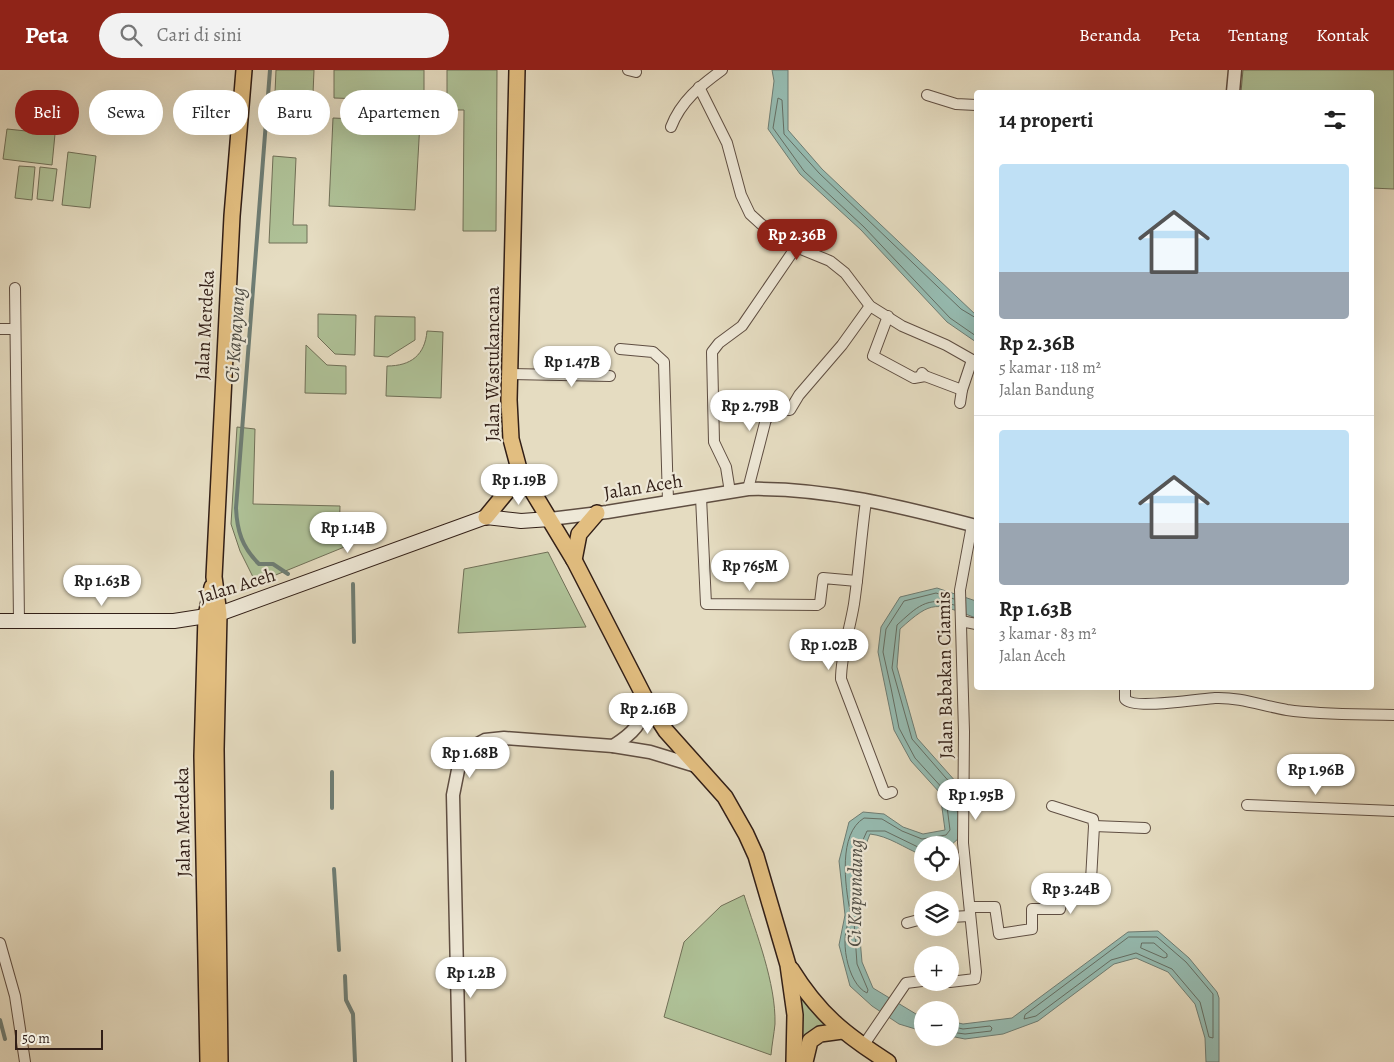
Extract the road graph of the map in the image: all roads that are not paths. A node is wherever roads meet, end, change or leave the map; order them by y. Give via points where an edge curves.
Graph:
1 (244, 70) edge
2 (518, 70) edge
3 (722, 70) edge
4 (1235, 70) edge
5 (698, 87) junction
6 (1233, 90) edge
7 (927, 95) dead end
8 (974, 106) edge
9 (671, 127) dead end
10 (796, 247) junction
11 (16, 288) dead end
12 (870, 306) junction
13 (888, 316) junction
14 (0, 329) edge
15 (15, 329) junction
16 (620, 349) dead end
17 (974, 361) edge
18 (510, 374) junction
19 (610, 376) dead end
20 (962, 390) junction
21 (960, 403) dead end
22 (519, 469) junction
23 (748, 489) junction
24 (730, 492) junction
25 (701, 496) junction
26 (668, 501) junction
27 (866, 501) junction
28 (598, 513) junction
29 (486, 517) junction
30 (550, 518) junction
31 (974, 525) edge
32 (574, 560) junction
33 (857, 581) junction
34 (213, 615) junction
35 (961, 620) junction
36 (0, 621) edge
37 (19, 621) junction
38 (974, 623) edge
39 (1125, 690) edge
40 (646, 700) junction
41 (1394, 715) edge
42 (613, 746) junction
43 (696, 766) junction
44 (892, 792) dead end
45 (1247, 805) dead end
46 (1052, 806) dead end
47 (1394, 811) edge
48 (1094, 826) junction
49 (1145, 828) dead end
50 (971, 912) junction
51 (959, 915) edge
52 (914, 921) edge
53 (907, 923) dead end
54 (0, 943) edge
55 (788, 964) junction
56 (959, 981) edge
57 (914, 982) edge
58 (842, 1031) junction
59 (863, 1046) junction
60 (26, 1062) edge
61 (208, 1062) edge
62 (220, 1062) edge
63 (459, 1062) edge
64 (794, 1062) edge
65 (805, 1062) edge
66 (888, 1062) edge

1 - 34 main road, Jalan Merdeka via 230,235
2 - 18 main road, Jalan Wastukancana
3 - 5 street
4 - 6 street
5 - 9 street via 681,106
5 - 10 street via 727,143 741,195 750,214 772,233
7 - 8 street
10 - 12 street via 830,261
10 - 24 street via 742,326 712,352 714,442 726,467
11 - 15 street
12 - 13 street
12 - 23 street via 792,408 776,411 766,419
13 - 17 street
13 - 20 street via 873,353 875,358 914,378 923,374
14 - 15 street
15 - 37 street
16 - 26 street via 653,352 664,362
17 - 20 street
18 - 19 street
18 - 22 main road, Jalan Wastukancana via 511,439
20 - 21 street
22 - 29 main road via 509,489
22 - 30 main road, Jalan Wastukancana
23 - 24 street, Jalan Aceh
23 - 27 street, Jalan Aceh via 827,493
24 - 25 street, Jalan Aceh
25 - 26 street, Jalan Aceh
25 - 33 street via 706,604 818,605 822,578
26 - 28 street, Jalan Aceh
27 - 31 street, Jalan Aceh
27 - 33 street
28 - 30 street, Jalan Aceh
28 - 32 main road via 579,534
29 - 30 main road, Jalan Aceh via 512,520
29 - 34 main road, Jalan Aceh
30 - 32 main road, Jalan Wastukancana
31 - 35 street, Jalan Babakan Ciamis via 960,590
32 - 40 main road, Jalan Wastukancana
33 - 44 street via 841,662 841,679 884,792
34 - 37 main road, Jalan Aceh via 174,621
34 - 61 main road, Jalan Merdeka via 202,756
34 - 62 main road, Jalan Merdeka
35 - 38 street
35 - 50 street, Jalan Babakan Ciamis via 963,843
36 - 37 main road, Jalan Aceh
39 - 41 street via 1126,700 1133,704 1217,698 1312,713
40 - 42 street via 642,720
40 - 43 main road, Jalan Wastukancana via 666,731
42 - 43 street via 650,752
42 - 63 street via 504,738 486,740 470,748 459,765 453,806
43 - 55 main road, Jalan Wastukancana via 725,797 746,834
45 - 47 street
46 - 48 street via 1093,819
48 - 49 street
48 - 50 street via 1091,880 1065,880 1060,909 1032,908 1032,929 999,934 995,907
50 - 51 street
50 - 56 street, Jalan Babakan Ciamis via 975,979
52 - 53 street
54 - 60 street via 15,996
55 - 58 main road via 812,1000
55 - 64 main road, Jalan Wastukancana via 794,1015
57 - 59 street via 906,983
58 - 59 main road
58 - 65 main road via 820,1034 810,1041
59 - 66 main road

